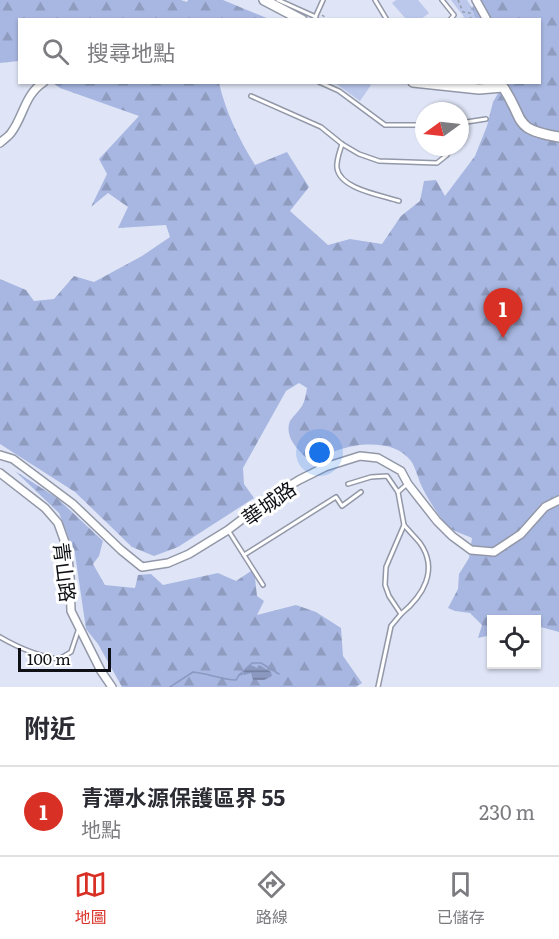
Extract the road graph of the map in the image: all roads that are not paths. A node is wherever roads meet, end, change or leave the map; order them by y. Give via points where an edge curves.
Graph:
1 (264, 0) edge
2 (278, 0) edge
3 (323, 0) edge
4 (375, 0) edge
5 (442, 0) edge
6 (476, 0) edge
7 (316, 17) edge
8 (298, 18) edge
9 (386, 18) edge
10 (452, 18) edge
11 (486, 18) edge
12 (41, 84) edge
13 (323, 84) edge
14 (435, 84) edge
15 (503, 85) edge
16 (251, 96) dead end
17 (486, 119) dead end
18 (469, 122) edge
19 (415, 125) edge
20 (559, 137) edge
21 (0, 143) edge
22 (342, 144) junction
23 (446, 156) edge
24 (399, 201) dead end
25 (0, 455) edge
26 (0, 473) edge
27 (348, 484) dead end
28 (408, 484) junction
29 (361, 492) dead end
30 (399, 492) junction
31 (559, 500) edge
32 (404, 525) junction
33 (228, 530) junction
34 (244, 555) junction
35 (263, 585) dead end
36 (401, 614) junction
37 (79, 629) junction
38 (0, 637) edge
39 (112, 687) edge
40 (378, 687) edge

1 - 8 street
2 - 7 lane
3 - 7 lane
4 - 9 lane
5 - 10 lane via 454,15
6 - 11 street
12 - 21 street via 28,98 11,134
13 - 19 lane via 385,126
14 - 15 street via 479,88
15 - 20 street via 524,127
16 - 22 lane via 321,127
17 - 18 lane
22 - 23 lane via 379,160 437,163
22 - 24 lane via 337,168 341,177 349,185
25 - 33 street, 華城路 via 13,459 73,504 142,567 168,563 189,554
26 - 37 street, 青山路 via 58,523 67,548 71,611
27 - 30 lane via 387,476
28 - 30 lane
28 - 31 street, 華城路 via 452,536 471,550 494,552 521,534 545,507
28 - 33 street, 華城路 via 401,471 378,458 360,456 299,480
29 - 34 lane via 342,506 336,497
30 - 32 lane
32 - 36 lane via 386,567 385,585
32 - 36 lane via 421,544 428,574 416,602
33 - 34 lane
34 - 35 lane
36 - 40 lane via 391,626
37 - 38 lane via 71,652 59,659 40,656
37 - 39 street, 青山路

